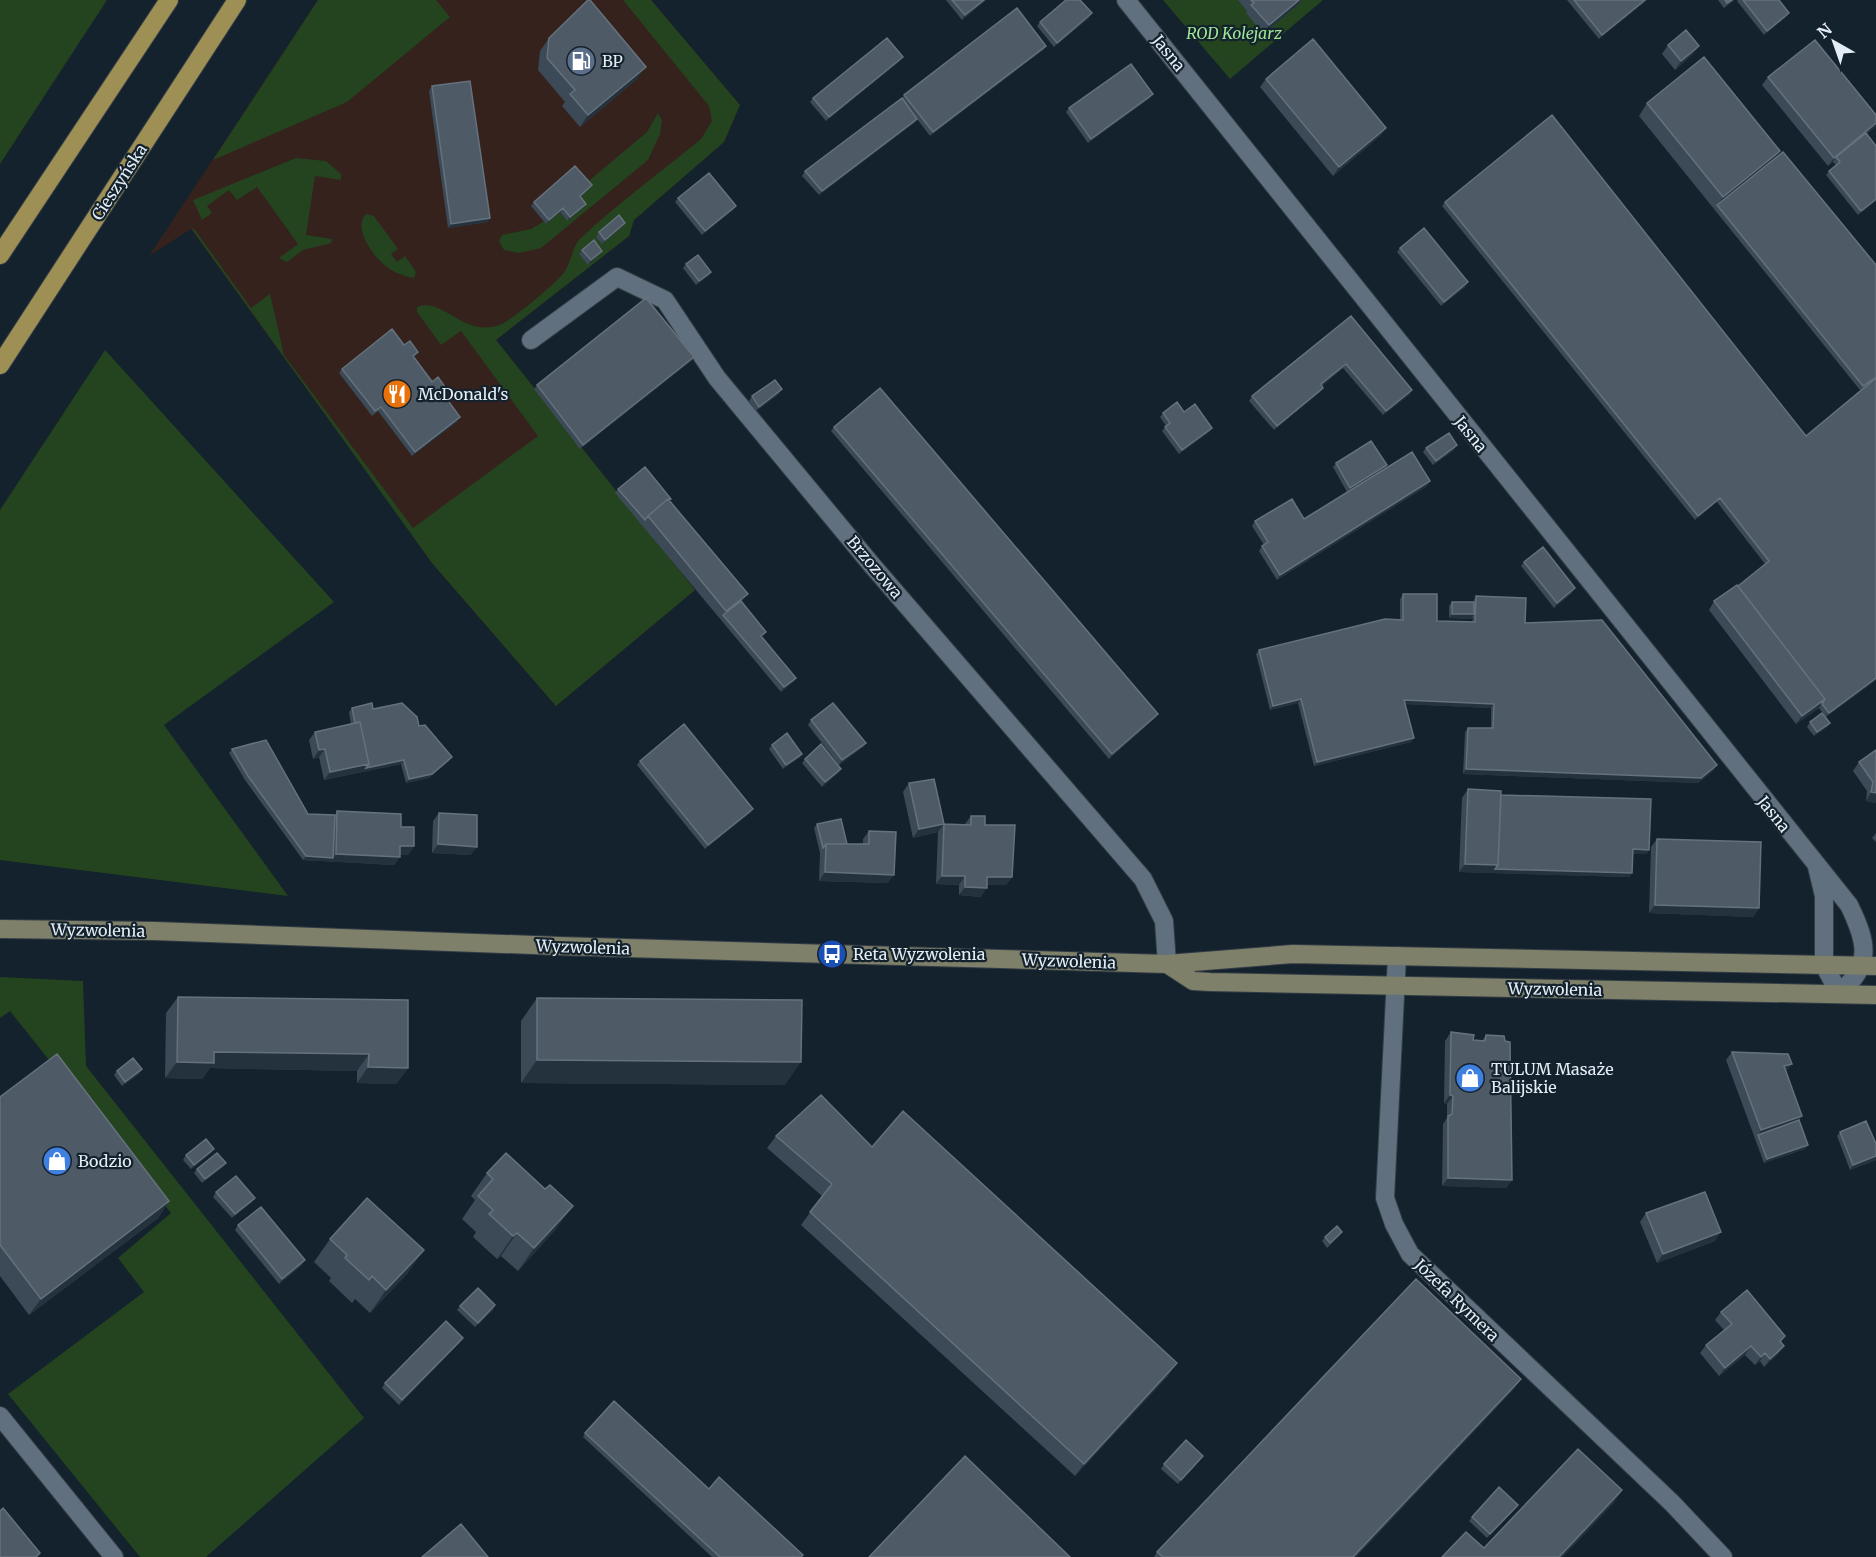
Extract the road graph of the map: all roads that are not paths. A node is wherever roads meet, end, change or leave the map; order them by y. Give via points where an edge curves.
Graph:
1 (169, 0) edge
2 (237, 0) edge
3 (1126, 0) edge
4 (0, 255) edge
5 (531, 340) dead end
6 (0, 365) edge
7 (1817, 867) junction
8 (0, 928) edge
9 (1397, 956) junction
10 (1167, 964) junction
11 (1824, 965) junction
12 (1869, 966) edge
13 (1395, 986) junction
14 (1839, 993) junction
15 (1876, 995) edge
16 (0, 1416) edge
17 (114, 1557) edge
18 (1723, 1557) edge

1 - 4 main road
2 - 6 main road, Cieszyńska
3 - 7 street, Jasna
5 - 10 street, Brzozowa via 617,277 665,300 717,378 871,564 1143,879 1164,921
7 - 11 street, Jasna via 1824,896
7 - 12 street, Jasna via 1849,905
8 - 10 street, Wyzwolenia
9 - 10 street, Wyzwolenia via 1293,954
9 - 11 street, Wyzwolenia
9 - 13 street, Józefa Rymera
10 - 13 street, Wyzwolenia via 1192,981
11 - 12 street, Wyzwolenia
11 - 14 street, Jasna
12 - 14 street
13 - 14 street, Wyzwolenia
13 - 18 street, Józefa Rymera via 1385,1198 1410,1254 1672,1503
14 - 15 street, Wyzwolenia
16 - 17 street

